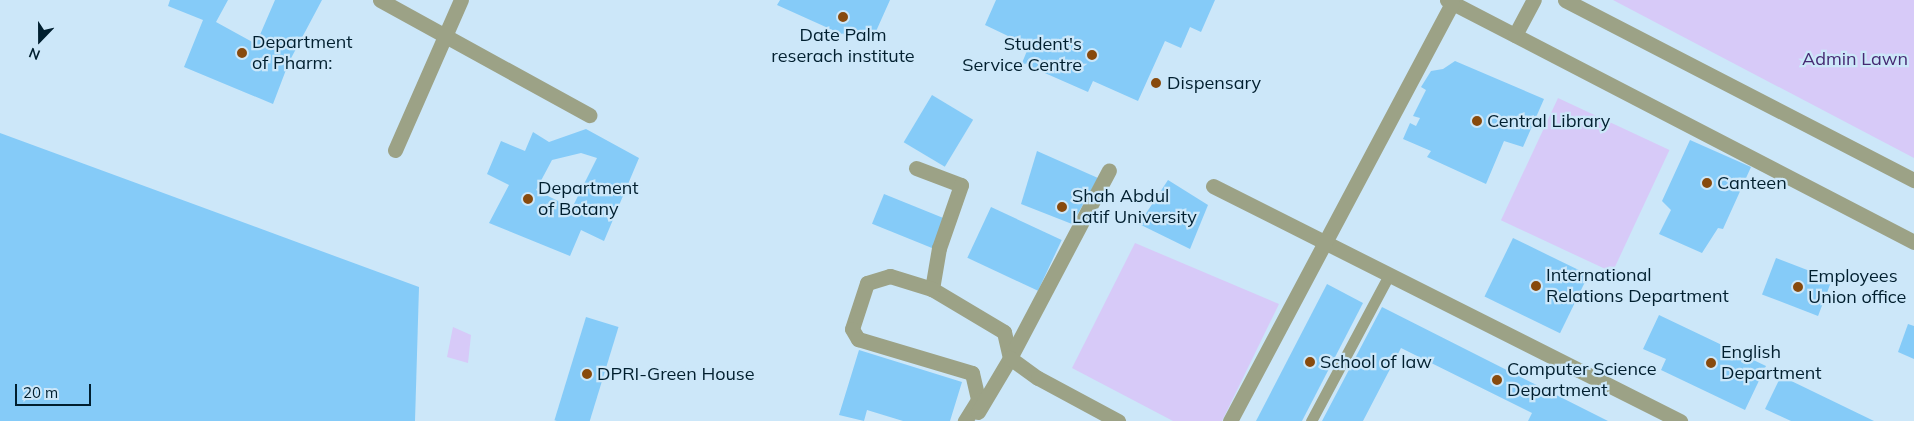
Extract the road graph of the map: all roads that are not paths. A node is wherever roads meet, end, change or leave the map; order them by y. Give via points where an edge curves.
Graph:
1 (380, 0) edge
2 (461, 0) edge
3 (1534, 0) edge
4 (1565, 0) edge
5 (1450, 1) edge
6 (1514, 35) junction
7 (444, 37) junction
8 (589, 115) dead end
9 (395, 150) dead end
10 (916, 168) dead end
11 (1109, 170) dead end
12 (1914, 180) edge
13 (1213, 186) dead end
14 (1914, 242) edge
15 (1326, 243) junction
16 (1389, 275) junction
17 (932, 289) junction
18 (1010, 358) junction
19 (965, 421) edge
20 (973, 421) edge
21 (1118, 421) edge
22 (1230, 421) edge
23 (1311, 421) edge
24 (1680, 421) edge

1 - 7 street
2 - 7 street
3 - 6 street
4 - 12 street
5 - 6 street
5 - 15 street
6 - 14 street
7 - 8 street
7 - 9 street
10 - 17 street via 961,185 939,248
11 - 18 street
13 - 15 street
15 - 16 street
15 - 22 street
16 - 23 lane
16 - 24 street
17 - 18 street via 1004,332
17 - 19 street via 890,276 867,283 852,329 858,339 972,372 978,400
18 - 20 street
18 - 21 street via 1038,378

